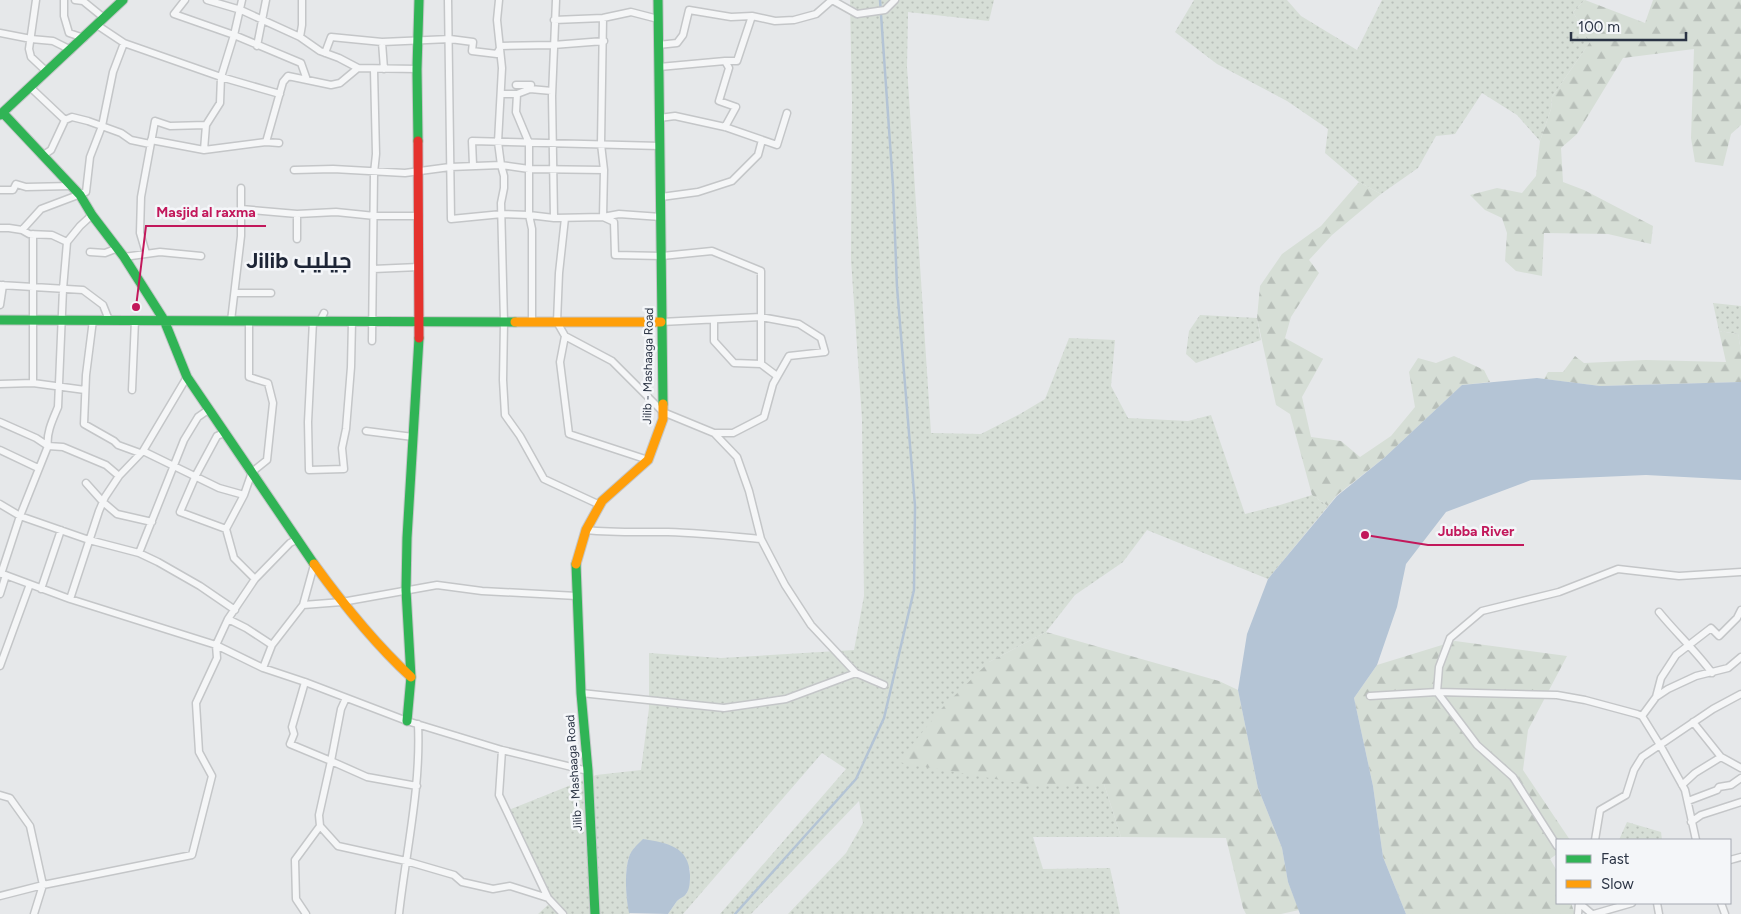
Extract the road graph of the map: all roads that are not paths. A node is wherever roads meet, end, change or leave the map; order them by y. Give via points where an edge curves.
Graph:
1 (36, 0) edge
2 (64, 0) edge
3 (75, 0) edge
4 (123, 0) edge
5 (185, 0) edge
6 (207, 0) edge
7 (242, 0) edge
8 (266, 0) edge
9 (302, 0) edge
10 (419, 0) edge
11 (448, 0) edge
12 (499, 0) edge
13 (556, 0) edge
14 (658, 0) edge
15 (895, 0) edge
16 (241, 10) junction
17 (752, 16) junction
18 (104, 18) junction
19 (262, 18) junction
20 (603, 18) junction
21 (658, 19) junction
22 (554, 20) junction
23 (97, 25) junction
24 (0, 33) edge
25 (234, 35) junction
26 (300, 37) junction
27 (84, 38) junction
28 (31, 39) junction
29 (450, 39) junction
30 (419, 41) junction
31 (604, 41) junction
32 (124, 42) junction
33 (382, 42) junction
34 (553, 45) junction
35 (658, 45) junction
36 (258, 46) junction
37 (501, 46) junction
38 (71, 50) junction
39 (325, 53) junction
40 (725, 61) junction
41 (659, 67) junction
42 (358, 68) junction
43 (384, 69) junction
44 (417, 69) junction
45 (374, 70) junction
46 (47, 72) junction
47 (221, 76) junction
48 (307, 80) junction
49 (516, 85) dead end
50 (30, 87) junction
51 (530, 89) junction
52 (552, 90) junction
53 (280, 94) junction
54 (502, 94) junction
55 (517, 94) junction
56 (787, 113) dead end
57 (1, 114) edge
58 (660, 118) junction
59 (65, 120) junction
60 (206, 125) junction
61 (102, 126) junction
62 (725, 127) junction
63 (762, 140) junction
64 (151, 142) junction
65 (266, 142) junction
66 (498, 142) junction
67 (279, 143) dead end
68 (529, 143) junction
69 (552, 143) junction
70 (601, 144) junction
71 (660, 146) junction
72 (204, 150) junction
73 (42, 156) junction
74 (473, 165) junction
75 (501, 165) junction
76 (450, 167) junction
77 (529, 169) junction
78 (553, 169) junction
79 (294, 170) dead end
80 (604, 170) junction
81 (419, 172) junction
82 (374, 173) junction
83 (72, 186) junction
84 (241, 188) dead end
85 (0, 190) edge
86 (80, 195) junction
87 (661, 197) junction
88 (240, 210) junction
89 (297, 214) junction
90 (502, 214) junction
91 (92, 215) junction
92 (529, 215) junction
93 (375, 216) junction
94 (419, 216) junction
95 (603, 217) junction
96 (661, 217) junction
97 (554, 218) junction
98 (565, 218) junction
99 (0, 228) edge
100 (22, 230) junction
101 (34, 234) junction
102 (297, 239) dead end
103 (68, 242) junction
104 (118, 248) junction
105 (90, 252) dead end
106 (146, 253) junction
107 (201, 256) dead end
108 (662, 256) junction
109 (124, 257) junction
110 (419, 267) junction
111 (373, 269) junction
112 (2, 285) edge
113 (34, 286) junction
114 (63, 289) junction
115 (235, 293) junction
116 (271, 294) dead end
117 (0, 305) edge
118 (761, 317) junction
119 (319, 318) junction
120 (0, 320) edge
121 (33, 320) junction
122 (62, 320) junction
123 (93, 320) junction
124 (109, 320) junction
125 (135, 320) junction
126 (164, 320) junction
127 (714, 320) junction
128 (231, 321) junction
129 (249, 321) junction
130 (352, 321) junction
131 (373, 321) junction
132 (420, 321) junction
133 (504, 322) junction
134 (532, 322) junction
135 (557, 322) junction
136 (661, 322) junction
137 (565, 336) junction
138 (372, 341) dead end
139 (761, 364) junction
140 (777, 376) junction
141 (187, 377) junction
142 (0, 384) edge
143 (33, 384) junction
144 (59, 387) junction
145 (85, 390) junction
146 (132, 390) dead end
147 (208, 410) junction
148 (663, 412) junction
149 (0, 422) edge
150 (366, 431) dead end
151 (224, 433) junction
152 (714, 433) junction
153 (413, 437) junction
154 (48, 446) junction
155 (0, 450) edge
156 (141, 452) junction
157 (648, 460) junction
158 (175, 467) junction
159 (38, 468) junction
160 (252, 472) junction
161 (196, 475) junction
162 (119, 476) junction
163 (86, 483) dead end
164 (244, 495) junction
165 (104, 502) junction
166 (0, 504) edge
167 (600, 505) junction
168 (20, 516) junction
169 (152, 522) junction
170 (226, 529) junction
171 (61, 530) junction
172 (586, 530) junction
173 (298, 539) junction
174 (760, 539) junction
175 (89, 540) junction
176 (139, 553) junction
177 (314, 565) junction
178 (1741, 572) edge
179 (2, 574) edge
180 (255, 579) junction
181 (30, 584) junction
182 (41, 589) junction
183 (406, 590) junction
184 (0, 594) edge
185 (577, 596) junction
186 (70, 599) junction
187 (342, 602) junction
188 (303, 605) junction
189 (235, 610) junction
190 (1741, 610) edge
191 (1660, 612) dead end
192 (228, 619) junction
193 (272, 644) junction
194 (1689, 644) junction
195 (216, 645) junction
196 (1741, 657) edge
197 (0, 666) edge
198 (264, 668) junction
199 (856, 673) junction
200 (1712, 673) junction
201 (411, 677) junction
202 (305, 682) junction
203 (884, 685) dead end
204 (1436, 692) junction
205 (581, 693) junction
206 (1741, 694) edge
207 (1370, 696) dead end
208 (346, 698) junction
209 (1656, 698) junction
210 (1642, 716) junction
211 (407, 721) junction
212 (1693, 722) junction
213 (418, 724) junction
214 (1660, 745) junction
215 (502, 750) junction
216 (1722, 758) junction
217 (331, 761) junction
218 (1741, 768) edge
219 (588, 771) junction
220 (1741, 778) edge
221 (1682, 785) junction
222 (417, 786) junction
223 (0, 795) edge
224 (1688, 801) junction
225 (1741, 802) edge
226 (1691, 822) junction
227 (320, 826) junction
228 (1595, 839) edge
229 (1696, 839) edge
230 (1556, 844) edge
231 (406, 861) junction
232 (43, 885) junction
233 (0, 896) edge
234 (548, 898) junction
235 (1580, 904) edge
236 (1628, 904) edge
237 (34, 914) edge
238 (306, 914) edge
239 (399, 914) edge
240 (563, 914) edge
241 (595, 914) edge
242 (1593, 914) edge

1 - 28 street
2 - 27 street via 69,33
3 - 18 street via 83,1
4 - 18 street
5 - 25 street via 174,14
6 - 16 street
7 - 16 street
8 - 19 street
9 - 26 street
10 - 30 street
11 - 29 street
12 - 37 street via 497,20
13 - 22 street
14 - 21 street, Jilib - Mashaaga Road
15 - 17 street via 885,10 857,14 832,0 816,14 794,20 775,21
16 - 19 street
16 - 25 street
17 - 35 street via 731,17 689,10 684,36 677,43
17 - 40 street via 737,61
18 - 23 street
19 - 26 street
19 - 36 street
20 - 21 street via 631,12
20 - 22 street
20 - 31 street
21 - 35 street, Jilib - Mashaaga Road
22 - 34 street
23 - 27 street
23 - 32 street
24 - 28 street
25 - 36 street
25 - 47 street
26 - 39 street
27 - 38 street
28 - 38 street via 53,41
28 - 46 street via 31,57
29 - 30 street
29 - 37 street via 473,42 472,51 497,54
29 - 76 street
30 - 33 street
30 - 44 street
31 - 34 street
31 - 70 street
32 - 47 street
32 - 61 street via 113,72
33 - 39 street via 331,38
33 - 43 street
34 - 37 street
34 - 52 street
35 - 41 street, Jilib - Mashaaga Road
36 - 48 street via 302,63
37 - 54 street
38 - 46 street
39 - 42 street
40 - 41 street
40 - 62 street via 729,68 719,101 736,106
41 - 58 street, Jilib - Mashaaga Road
42 - 45 street
42 - 48 street via 336,85
43 - 44 street
43 - 45 street
44 - 81 street
45 - 82 street
46 - 50 street
47 - 53 street
47 - 60 street via 220,103
48 - 53 street via 288,76
49 - 51 street via 531,85
50 - 57 street
50 - 59 street
51 - 52 street
51 - 55 street
52 - 69 street
53 - 65 street
54 - 55 street
54 - 66 street
55 - 68 street via 516,112
56 - 63 street via 777,145
57 - 73 street
58 - 62 street via 675,116
58 - 71 street, Jilib - Mashaaga Road
59 - 61 street via 72,117
59 - 73 street via 51,150
60 - 64 street via 170,126 155,121
60 - 72 street
61 - 64 street via 131,140
61 - 86 street via 90,157 86,192
62 - 63 street
63 - 87 street via 758,155 732,181 698,192
64 - 72 street
64 - 106 street via 141,198 140,233
65 - 67 street
65 - 72 street
66 - 68 street
66 - 74 street via 472,141
66 - 75 street
68 - 69 street
68 - 77 street
69 - 70 street
69 - 78 street
70 - 71 street
70 - 80 street
71 - 87 street, Jilib - Mashaaga Road
73 - 83 street
74 - 75 street
74 - 76 street
75 - 77 street
75 - 90 street via 504,176
76 - 81 street
76 - 90 street via 451,219
77 - 78 street
77 - 92 street
78 - 80 street
78 - 97 street
79 - 82 street
80 - 95 street
81 - 82 street
81 - 94 street
82 - 93 street
83 - 85 street via 26,187 16,184 13,190
83 - 86 street
84 - 88 street
86 - 91 street
86 - 100 street via 41,208
87 - 96 street, Jilib - Mashaaga Road
88 - 89 street
88 - 115 street
89 - 93 street via 336,212
89 - 102 street
90 - 92 street
90 - 133 street
91 - 103 street
91 - 104 street
92 - 97 street
92 - 134 street via 532,228
93 - 94 street
93 - 111 street
94 - 110 street
95 - 96 street via 619,214
95 - 98 street
95 - 108 street via 614,222 616,255
96 - 108 street, Jilib - Mashaaga Road
97 - 98 street
98 - 135 street
99 - 100 street
100 - 101 street
101 - 103 street via 52,235
101 - 113 street
103 - 114 street
104 - 105 street via 104,253
104 - 109 street
106 - 107 street
106 - 109 street
108 - 118 street via 712,251 761,271
108 - 136 street, Jilib - Mashaaga Road
109 - 126 street
110 - 111 street
110 - 132 street
111 - 131 street
112 - 113 street
112 - 117 street
113 - 114 street
113 - 121 street
114 - 122 street
114 - 124 street via 83,290 103,305
115 - 116 street
115 - 128 street
118 - 127 street
118 - 139 street
118 - 140 street via 799,324 821,338 825,352 789,356
119 - 129 street
119 - 130 street
119 - 130 street via 308,422 309,470 344,469 342,448
120 - 121 street
121 - 122 street
121 - 143 street
122 - 123 street
122 - 144 street
123 - 124 street
123 - 145 street
124 - 125 street
125 - 126 street
125 - 146 street
126 - 128 street
126 - 141 street
127 - 136 street
127 - 139 street via 714,341 734,363
128 - 129 street
129 - 160 street via 249,377 268,383 273,403 267,460
130 - 131 street
131 - 132 street
131 - 138 street
132 - 133 street
132 - 153 street
133 - 134 street
133 - 167 street via 505,415 544,479
134 - 135 street
135 - 136 street
135 - 137 street
136 - 148 street, Jilib - Mashaaga Road
137 - 148 street via 612,361
137 - 157 street via 560,362 569,434
139 - 140 street
140 - 152 street via 764,417 733,432
141 - 147 street
141 - 156 street
142 - 143 street
143 - 144 street
144 - 145 street
144 - 154 street via 58,407 51,424
145 - 156 street via 84,424 118,445
147 - 151 street
147 - 158 street via 198,416 184,440
148 - 152 street
148 - 157 street, Jilib - Mashaaga Road via 660,430
149 - 154 street
150 - 153 street
151 - 160 street
151 - 161 street via 217,436
152 - 174 street via 737,457
153 - 183 street
154 - 159 street
154 - 162 street via 63,447 104,464
155 - 159 street
156 - 158 street
156 - 162 street
157 - 167 street, Jilib - Mashaaga Road
158 - 161 street
158 - 169 street
159 - 168 street
160 - 164 street
160 - 173 street
161 - 164 street via 219,488
161 - 170 street via 180,512
162 - 165 street
163 - 165 street
164 - 170 street
165 - 169 street via 117,514
165 - 175 street
166 - 168 street
167 - 172 street, Jilib - Mashaaga Road
168 - 171 street
168 - 179 street
169 - 176 street
170 - 180 street via 234,558
171 - 175 street
171 - 182 street
172 - 174 street via 724,534
172 - 185 street, Jilib - Mashaaga Road via 575,567
173 - 177 street
173 - 180 street via 290,543
174 - 199 street via 811,625
175 - 176 street
175 - 186 street
176 - 189 street via 193,582
177 - 187 street
177 - 188 street
178 - 204 street via 1679,576 1618,569 1559,592 1482,611 1450,638 1439,667
179 - 181 street
179 - 184 street
180 - 189 street
181 - 182 street
181 - 197 street
182 - 186 street
183 - 185 street via 437,585
183 - 187 street
183 - 201 street
185 - 205 street, Jilib - Mashaaga Road
186 - 195 street
187 - 188 street
187 - 201 street via 386,654
188 - 193 street
189 - 192 street
190 - 194 street via 1719,636 1711,628
191 - 194 street
192 - 193 street
192 - 195 street
193 - 198 street
194 - 200 street
194 - 209 street via 1676,655 1661,678
195 - 198 street
195 - 232 street via 217,658 196,703 199,752 212,776 192,855
196 - 200 street via 1728,668
198 - 202 street
199 - 203 street
199 - 205 street via 786,699 724,708
200 - 209 street via 1682,682
201 - 211 street
202 - 208 street
202 - 217 street via 290,744
204 - 207 street
204 - 210 street via 1557,695
204 - 230 street via 1477,745 1513,777
205 - 219 street, Jilib - Mashaaga Road
206 - 212 street
208 - 211 street
208 - 217 street
209 - 210 street
210 - 214 street
211 - 213 street
212 - 214 street
212 - 216 street
213 - 215 street
213 - 222 street
214 - 221 street
214 - 228 street via 1642,757 1626,795 1600,810
215 - 219 street
215 - 234 street via 498,795
216 - 218 street
216 - 221 street via 1695,773
217 - 222 street via 367,777
217 - 227 street via 319,815
219 - 241 street, Jilib - Mashaaga Road
220 - 224 street
221 - 224 street
222 - 231 street
223 - 232 street via 10,798 30,826
224 - 226 street
225 - 226 street
226 - 229 street
227 - 231 street via 338,846
227 - 238 street via 295,860 296,899
231 - 234 street via 454,875 462,882 493,888 510,886
231 - 239 street
232 - 233 street
232 - 237 street
234 - 240 street
235 - 242 street
236 - 242 street

